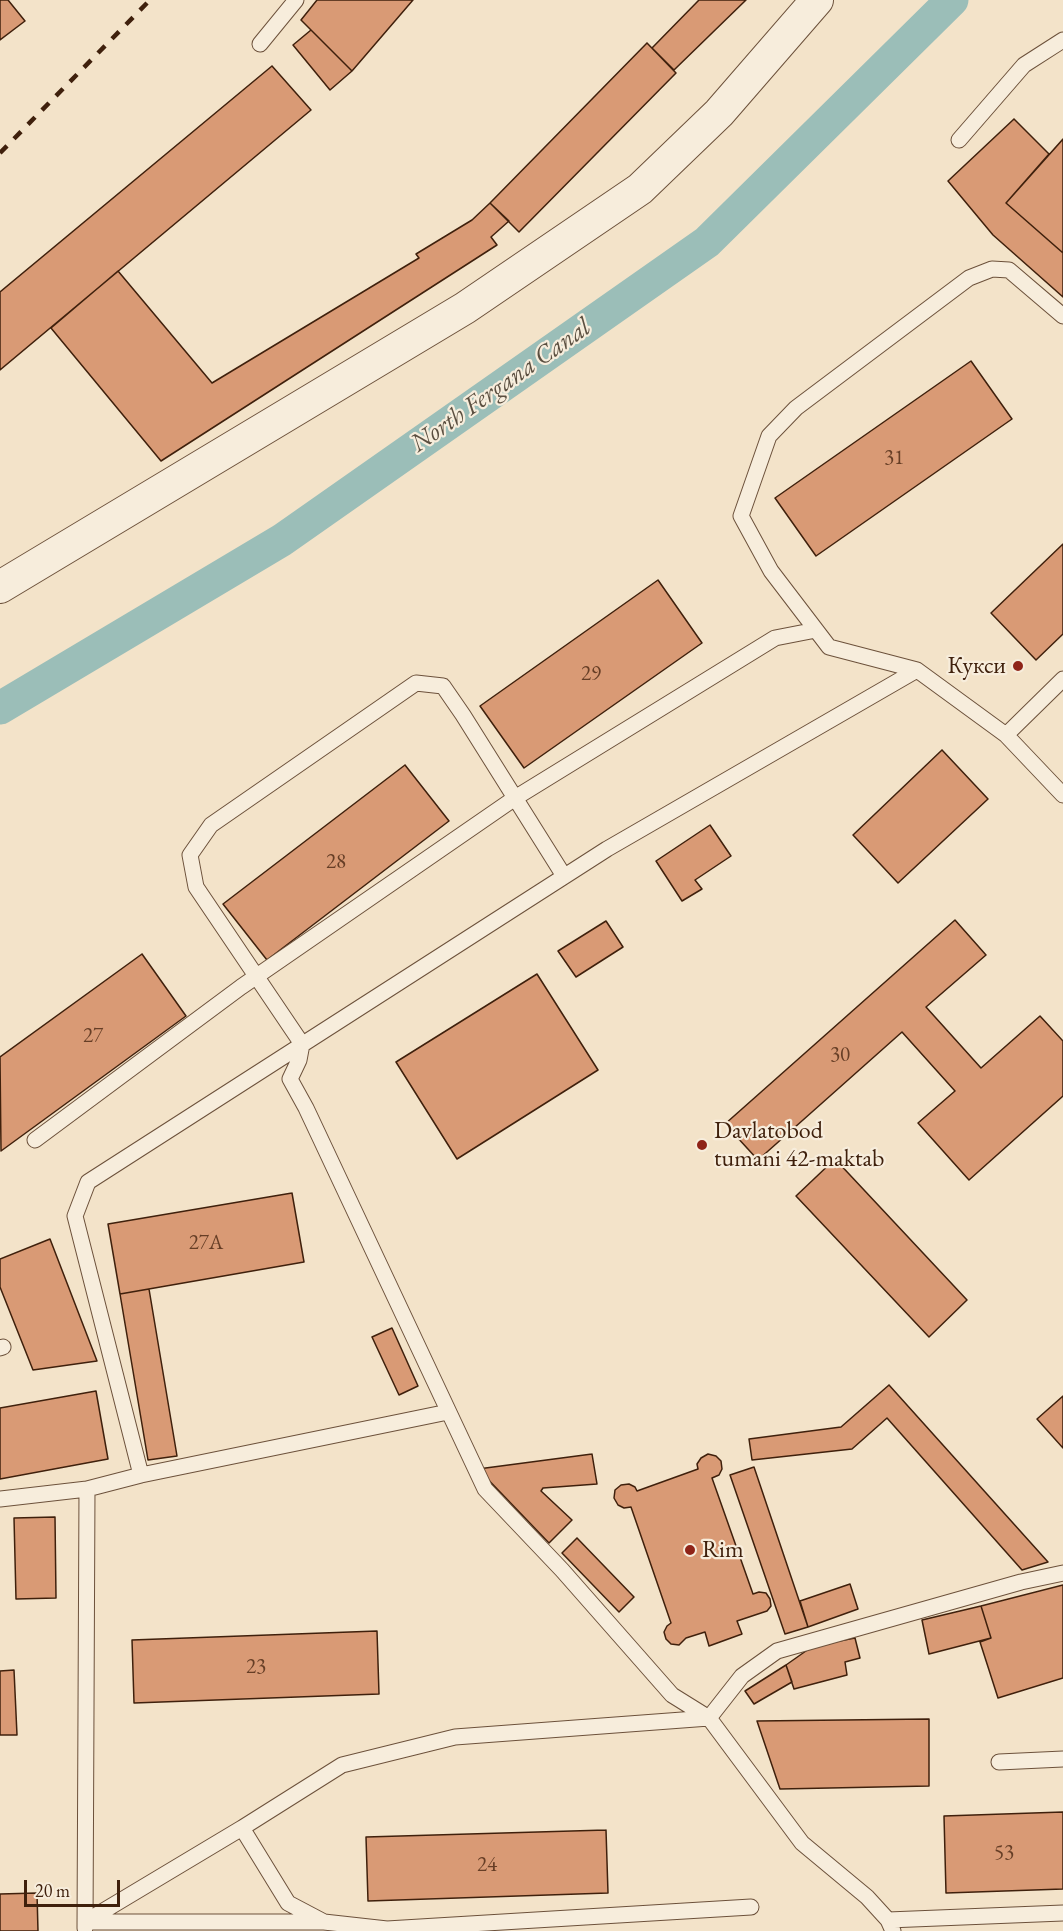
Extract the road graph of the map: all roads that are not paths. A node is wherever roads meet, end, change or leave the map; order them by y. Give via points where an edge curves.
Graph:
1 (296, 0) edge
2 (817, 0) edge
3 (1063, 40) edge
4 (260, 44) dead end
5 (959, 140) dead end
6 (1063, 316) edge
7 (0, 587) edge
8 (816, 630) junction
9 (917, 670) junction
10 (1063, 679) edge
11 (1005, 735) junction
12 (1063, 795) edge
13 (515, 798) junction
14 (564, 876) junction
15 (258, 976) junction
16 (302, 1044) junction
17 (35, 1140) dead end
18 (448, 1412) junction
19 (141, 1475) junction
20 (87, 1489) junction
21 (0, 1499) edge
22 (1063, 1573) edge
23 (709, 1718) junction
24 (1063, 1759) edge
25 (999, 1762) dead end
26 (242, 1828) junction
27 (751, 1906) dead end
28 (1063, 1913) edge
29 (324, 1922) junction
30 (890, 1925) edge
31 (85, 1927) edge

1 - 4 lane
2 - 7 street via 719,113 640,189 465,308
3 - 5 lane via 1024,65
6 - 8 lane via 1009,270 992,269 969,278 796,408 769,436 741,516 771,571
8 - 9 lane via 829,647
8 - 13 lane via 776,638
9 - 11 lane
9 - 14 lane
10 - 11 lane
11 - 12 lane
13 - 14 lane
13 - 15 lane
13 - 15 lane via 443,686 416,683 211,825 190,855 196,887
14 - 16 lane
15 - 16 lane
15 - 17 lane
16 - 18 lane via 290,1079
16 - 19 lane via 88,1182 75,1216
18 - 19 lane
18 - 23 lane via 485,1489 672,1695
19 - 20 lane
20 - 21 lane
20 - 31 lane
22 - 23 lane via 777,1651 742,1676
23 - 26 lane via 456,1737 342,1765
23 - 30 lane via 802,1843 867,1897
24 - 25 lane
26 - 29 lane via 288,1903
26 - 31 lane
27 - 29 lane via 387,1929
28 - 30 lane
29 - 31 lane

